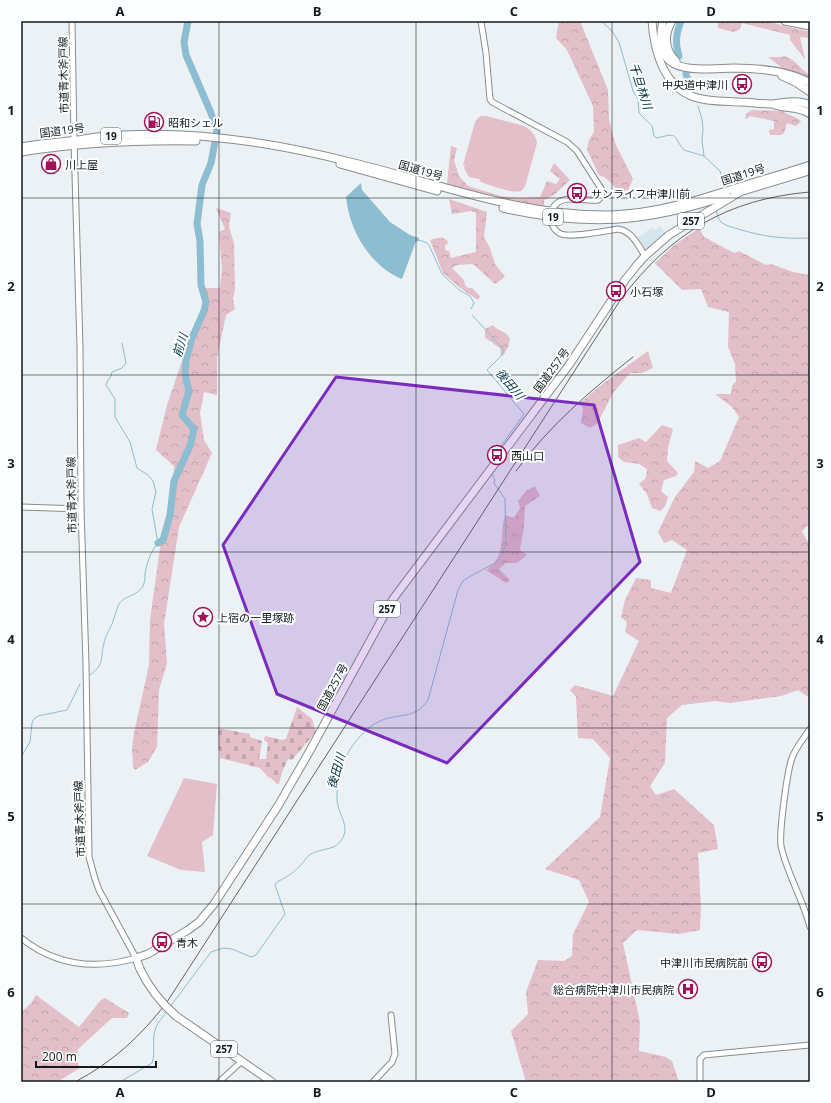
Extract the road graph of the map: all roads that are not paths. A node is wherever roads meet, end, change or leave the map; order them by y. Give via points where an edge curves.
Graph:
1 (72, 21) edge
2 (481, 21) edge
3 (652, 21) edge
4 (660, 21) edge
5 (664, 21) edge
6 (672, 21) edge
7 (785, 21) edge
8 (810, 26) edge
9 (656, 47) junction
10 (693, 69) junction
11 (771, 71) junction
12 (810, 83) edge
13 (810, 92) edge
14 (770, 104) junction
15 (810, 105) edge
16 (810, 114) edge
17 (74, 143) junction
18 (21, 147) edge
19 (21, 152) edge
20 (810, 160) edge
21 (810, 165) edge
22 (370, 169) junction
23 (810, 171) edge
24 (764, 179) junction
25 (740, 192) junction
26 (645, 256) junction
27 (21, 507) edge
28 (81, 509) junction
29 (810, 729) edge
30 (810, 927) edge
31 (21, 938) edge
32 (136, 958) junction
33 (391, 1015) dead end
34 (810, 1045) edge
35 (242, 1061) junction
36 (219, 1082) edge
37 (272, 1082) edge
38 (373, 1082) edge
39 (700, 1082) edge

1 - 17 street, 市道青木斧戸線
2 - 26 street, bridge via 490,100 567,142 577,151 602,190 598,200 564,199 556,204 552,209 551,222 555,230 568,235 623,230 634,239
3 - 9 highway
4 - 9 highway
5 - 10 highway via 660,34 665,54 675,65
6 - 10 highway via 666,34 667,48 674,60
7 - 8 highway
9 - 14 highway via 657,56 667,76 690,95 702,99
10 - 11 highway
11 - 12 highway via 790,74
11 - 13 highway
14 - 15 highway via 792,102
14 - 16 highway via 800,109
17 - 18 highway, 国道19号 / 19
17 - 19 highway, 国道19号 / 19
17 - 22 highway, 国道19号 / 19 via 97,137 166,135 226,141
17 - 28 street, 市道青木斧戸線 via 80,341
20 - 24 highway via 768,175
21 - 24 highway, 国道19号 / 19
22 - 24 highway, 国道19号 / 19 via 495,202 531,209 591,215 655,210 702,199
22 - 25 highway, 国道19号 / 19 via 495,206 531,215 563,219 592,220 655,215
23 - 25 highway, 国道19号 / 19
25 - 26 highway, 257 via 678,230
26 - 32 highway, 国道257号 / 257 via 625,280 569,365 393,599 292,782 214,904 199,922 188,930 148,954
27 - 28 street
28 - 32 street, 市道青木斧戸線 via 89,857 100,890
29 - 30 street via 798,746 790,765 781,838 784,855 806,910
31 - 32 street via 55,958 77,964 111,964
32 - 35 highway, 257, bridge via 152,990 167,1008
33 - 38 street via 395,1054 392,1062
34 - 39 street via 704,1055 700,1059
35 - 36 street
35 - 37 highway, 257

